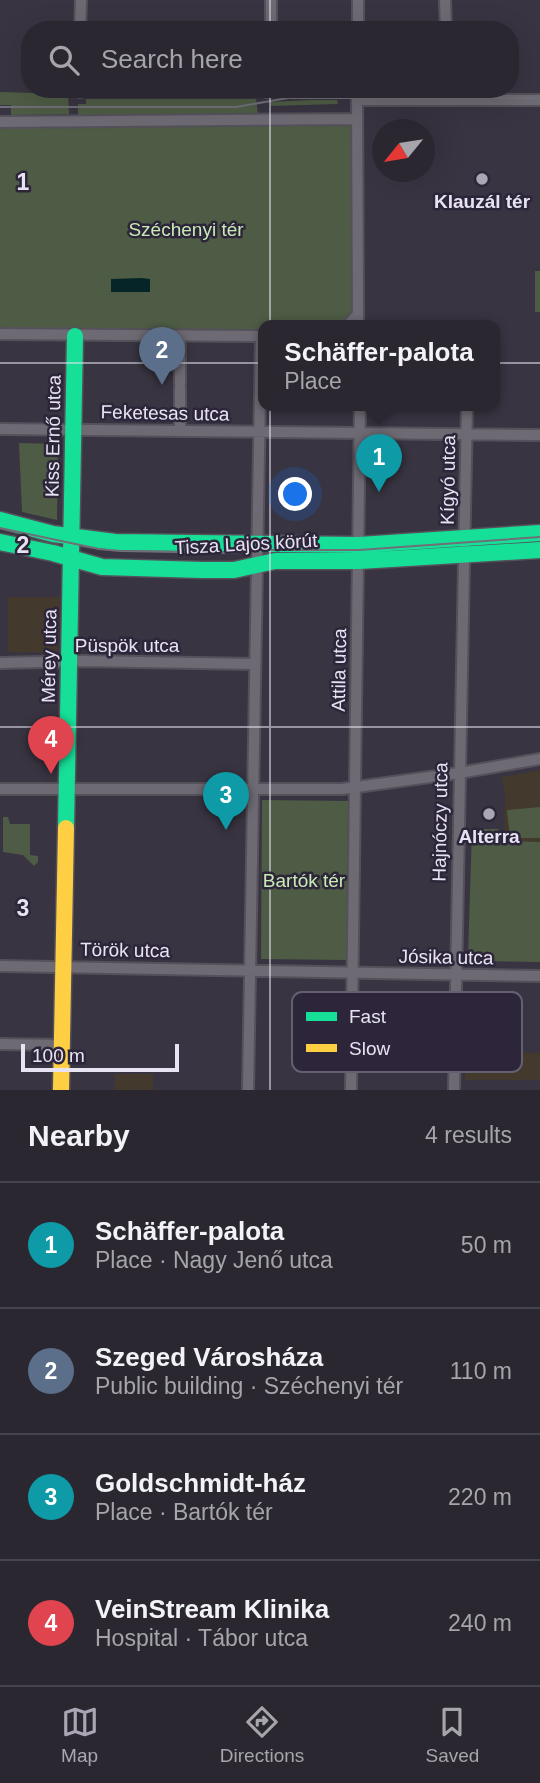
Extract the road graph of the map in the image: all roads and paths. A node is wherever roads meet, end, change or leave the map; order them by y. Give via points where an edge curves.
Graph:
1 (81, 0) edge
2 (271, 0) edge
3 (358, 0) edge
4 (445, 0) edge
5 (80, 21) edge
6 (271, 21) edge
7 (358, 21) edge
8 (446, 21) edge
9 (357, 98) edge
10 (502, 98) edge
11 (540, 100) edge
12 (356, 120) junction
13 (0, 122) edge
14 (357, 320) edge
15 (0, 334) edge
16 (75, 336) junction
17 (180, 336) junction
18 (258, 336) edge
19 (259, 411) edge
20 (360, 411) edge
21 (467, 411) edge
22 (0, 429) edge
23 (74, 430) junction
24 (180, 431) junction
25 (258, 432) junction
26 (360, 433) junction
27 (466, 434) junction
28 (540, 435) edge
29 (0, 520) edge
30 (540, 533) edge
31 (73, 537) junction
32 (465, 537) junction
33 (0, 541) edge
34 (540, 550) edge
35 (359, 553) junction
36 (256, 554) junction
37 (464, 555) junction
38 (72, 558) junction
39 (0, 663) edge
40 (70, 663) junction
41 (254, 664) junction
42 (540, 759) edge
43 (458, 774) junction
44 (355, 787) junction
45 (252, 788) junction
46 (0, 789) edge
47 (68, 790) junction
48 (0, 966) edge
49 (64, 967) junction
50 (250, 970) junction
51 (352, 972) junction
52 (455, 974) junction
53 (540, 976) edge
54 (352, 992) edge
55 (455, 992) edge
56 (0, 1044) edge
57 (62, 1045) junction
58 (351, 1072) edge
59 (454, 1072) edge
60 (61, 1090) edge
61 (248, 1090) edge
62 (351, 1090) edge
63 (454, 1090) edge

1 - 5 street
2 - 6 street
3 - 7 street
4 - 8 street
9 - 12 street
10 - 11 street
12 - 13 street
12 - 14 street
15 - 16 street
16 - 17 street
16 - 23 street, Kiss Ernő utca
17 - 18 street
17 - 24 street
19 - 25 street
20 - 26 street, Attila utca
21 - 27 street, Kígyó utca
22 - 23 street, Feketesas utca
23 - 24 street, Feketesas utca
23 - 31 street, Kiss Ernő utca
24 - 25 street, Feketesas utca
25 - 26 street, Feketesas utca
25 - 36 street
26 - 27 street, Feketesas utca
26 - 35 street, Attila utca
27 - 28 street, Feketesas utca
27 - 32 street, Kígyó utca
29 - 31 street, Tisza Lajos körút
30 - 32 street, Tisza Lajos körút
31 - 36 street, Tisza Lajos körút
31 - 38 street, Kiss Ernő utca
32 - 35 street, Tisza Lajos körút
32 - 37 street, Kígyó utca
33 - 38 street, Tisza Lajos körút
34 - 37 street, Tisza Lajos körút
35 - 36 street, Tisza Lajos körút via 275,561
35 - 37 street, Tisza Lajos körút
35 - 44 street, Attila utca
36 - 38 street, Tisza Lajos körút via 234,570 116,568
36 - 41 street
37 - 43 street, Hajnóczy utca
38 - 40 street, Mérey utca
39 - 40 street, Püspök utca
40 - 41 street, Püspök utca
40 - 47 street, Mérey utca
41 - 45 street
42 - 43 street
43 - 44 street
43 - 52 street, Hajnóczy utca
44 - 45 street
44 - 51 street
45 - 47 street
45 - 50 street
46 - 47 street
47 - 49 street, Mérey utca
48 - 49 street, Török utca
49 - 50 street, Török utca
49 - 57 street, Mérey utca
50 - 51 street
50 - 61 street
51 - 52 street, Jósika utca
51 - 54 street
52 - 53 street, Jósika utca
52 - 55 street, Hajnóczy utca
56 - 57 street
57 - 60 street, Mérey utca
58 - 62 street
59 - 63 street, Hajnóczy utca

